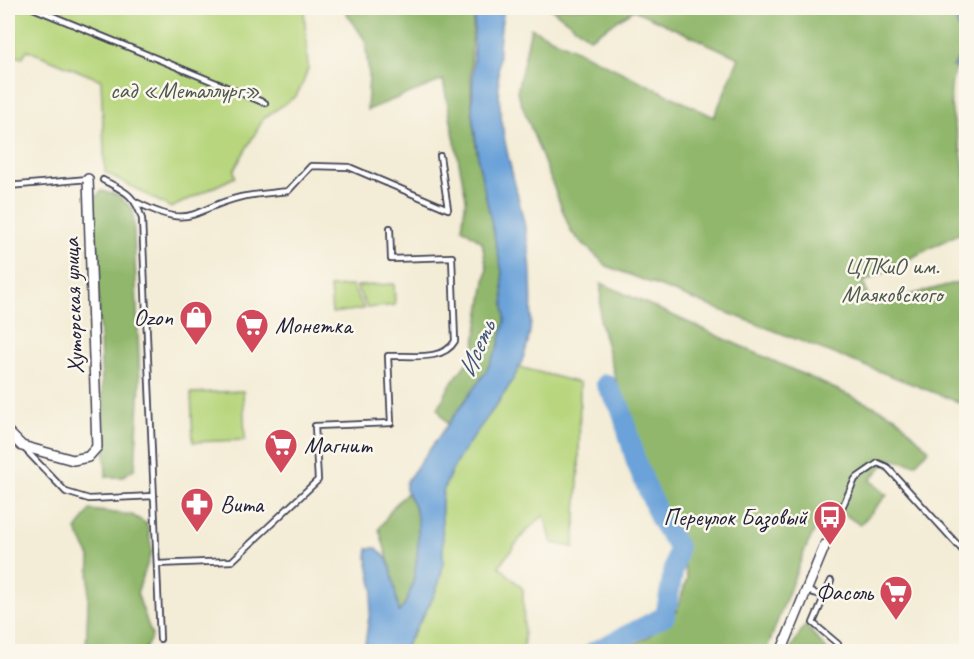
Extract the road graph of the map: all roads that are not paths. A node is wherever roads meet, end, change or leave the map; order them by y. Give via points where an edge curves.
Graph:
1 (33, 8) edge
2 (264, 103) dead end
3 (441, 156) dead end
4 (88, 179) joint
5 (103, 180) dead end
6 (8, 186) edge
7 (138, 203) junction
8 (390, 228) dead end
9 (8, 432) edge
10 (22, 446) junction
11 (154, 496) junction
12 (825, 545) joint
13 (966, 554) edge
14 (157, 564) junction
15 (831, 581) dead end
16 (807, 591) junction
17 (824, 596) junction
18 (160, 639) dead end
19 (838, 644) dead end
20 (781, 651) edge

1 - 2 lane
3 - 7 lane via 448,208 349,167 311,166 288,191 240,197 190,217 165,217
4 - 6 lane
4 - 10 street, Хуторская улица via 97,447 88,457 73,460
5 - 7 lane via 130,194
7 - 11 lane via 142,219
8 - 14 lane via 391,259 452,257 456,341 443,354 388,356 391,423 315,426 318,480 232,561
9 - 10 street
10 - 11 lane via 66,492 90,499
11 - 14 lane
12 - 13 lane via 855,479 878,463 887,467
12 - 16 street
14 - 18 lane
15 - 17 lane
16 - 17 lane
16 - 20 street
17 - 19 lane via 813,623

